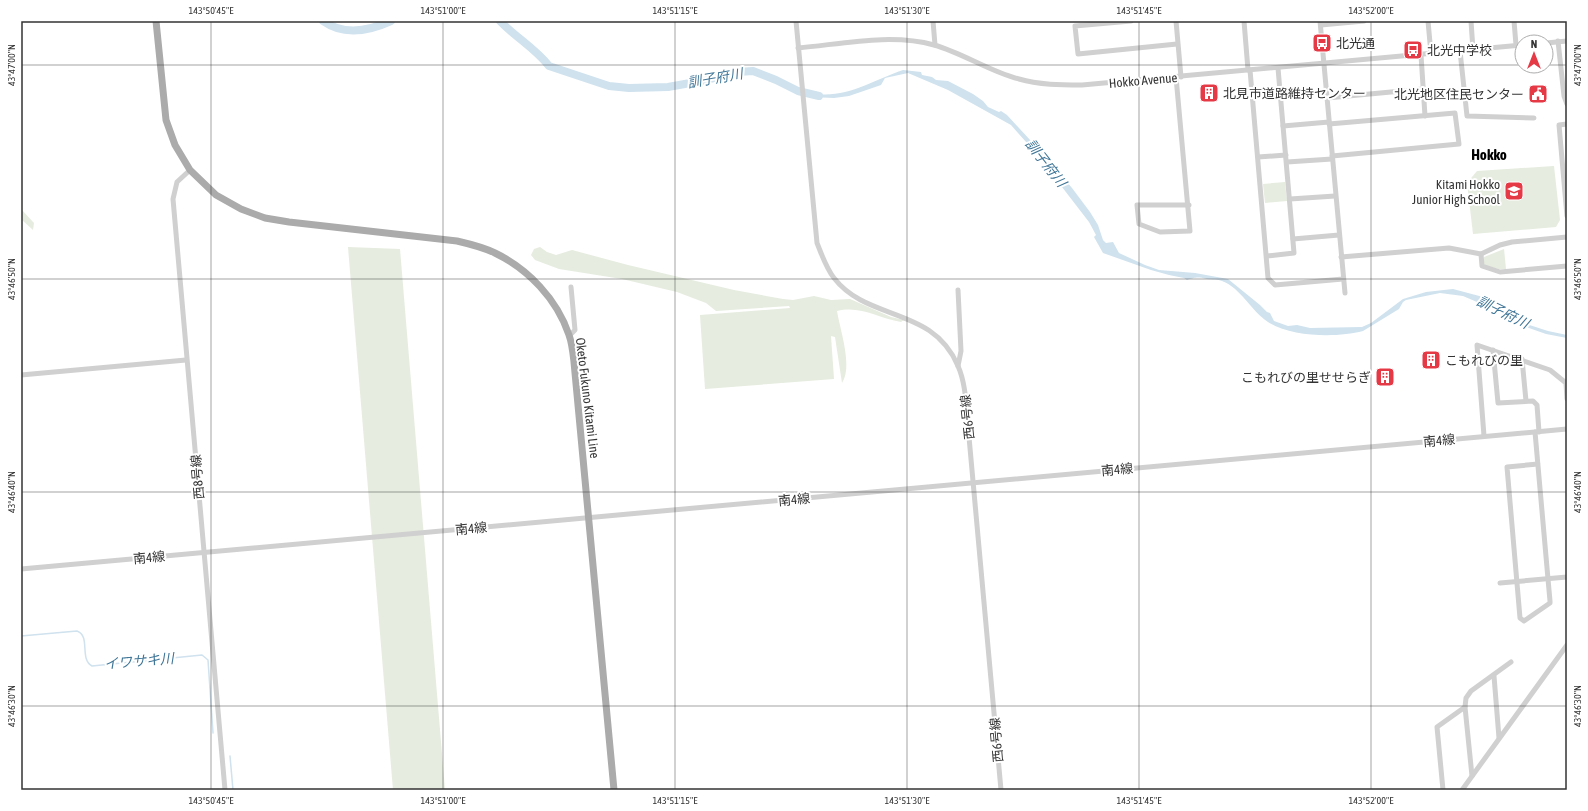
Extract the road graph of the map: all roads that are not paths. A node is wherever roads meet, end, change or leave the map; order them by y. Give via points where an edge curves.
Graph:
1 (156, 21) edge
2 (796, 21) edge
3 (933, 21) edge
4 (1131, 21) edge
5 (1176, 21) edge
6 (1244, 21) edge
7 (1364, 21) edge
8 (1428, 21) edge
9 (1471, 21) edge
10 (1514, 21) edge
11 (1351, 22) edge
12 (1321, 23) edge
13 (1517, 34) edge
14 (1554, 41) edge
15 (1558, 41) junction
16 (1567, 41) edge
17 (1178, 44) junction
18 (935, 45) junction
19 (1514, 46) edge
20 (798, 48) junction
21 (1473, 50) junction
22 (1460, 51) junction
23 (1431, 54) junction
24 (1421, 55) junction
25 (1324, 63) junction
26 (1278, 68) junction
27 (1249, 70) junction
28 (1178, 77) junction
29 (1423, 89) junction
30 (1327, 98) junction
31 (1567, 104) edge
32 (1425, 116) junction
33 (1534, 118) dead end
34 (1329, 123) junction
35 (1567, 124) edge
36 (1283, 126) junction
37 (1286, 155) junction
38 (1258, 157) junction
39 (1332, 157) junction
40 (1287, 162) junction
41 (1565, 165) edge
42 (190, 170) junction
43 (1335, 196) junction
44 (1290, 199) junction
45 (1189, 205) junction
46 (1567, 209) edge
47 (1567, 216) edge
48 (1339, 235) junction
49 (1567, 237) edge
50 (1293, 239) junction
51 (1481, 254) junction
52 (1267, 256) junction
53 (1341, 257) junction
54 (1567, 266) edge
55 (1343, 279) junction
56 (571, 287) dead end
57 (958, 290) dead end
58 (1345, 293) dead end
59 (569, 336) junction
60 (1493, 350) junction
61 (1522, 359) junction
62 (186, 360) junction
63 (958, 366) junction
64 (21, 375) edge
65 (1567, 399) edge
66 (1526, 401) junction
67 (1567, 429) edge
68 (1537, 432) junction
69 (1484, 436) junction
70 (1538, 464) junction
71 (973, 483) junction
72 (589, 517) junction
73 (204, 552) junction
74 (21, 569) edge
75 (1567, 578) edge
76 (1548, 579) junction
77 (1500, 582) dead end
78 (1517, 582) junction
79 (1567, 645) edge
80 (1511, 662) dead end
81 (1494, 676) junction
82 (1465, 707) junction
83 (1499, 738) junction
84 (1472, 776) junction
85 (225, 790) edge
86 (614, 790) edge
87 (1001, 790) edge
88 (1443, 790) edge
89 (1462, 790) edge

1 - 42 main road, Oketo Fukuno Kitami Line via 166,120 175,145
2 - 20 street
3 - 18 street
4 - 17 street via 1075,26 1078,54
5 - 17 street
6 - 27 street
7 - 11 street
8 - 23 street
9 - 21 street
10 - 13 street
11 - 12 street
12 - 25 street
14 - 15 street
15 - 16 street
15 - 31 street
17 - 28 street
18 - 20 street, Hokko Avenue via 906,40 877,40
18 - 28 street, Hokko Avenue via 1018,79 1053,85
19 - 21 street, Hokko Avenue
20 - 63 street, 西6号線 via 817,243 826,266 835,279 859,299 928,329 949,349
21 - 22 street, Hokko Avenue
22 - 23 street, Hokko Avenue
22 - 33 street via 1467,116
23 - 24 street, Hokko Avenue
24 - 25 street, Hokko Avenue
24 - 29 street
25 - 26 street, Hokko Avenue
25 - 30 street
26 - 27 street, Hokko Avenue
26 - 36 street
27 - 28 street, Hokko Avenue
27 - 38 street
28 - 45 street
29 - 30 street
29 - 32 street
30 - 34 street
32 - 34 street
32 - 39 street via 1455,113 1458,144
34 - 36 street
34 - 39 street
35 - 41 street via 1559,125
36 - 37 street
37 - 38 street
37 - 40 street
38 - 52 street
39 - 40 street
39 - 43 street
40 - 44 street
41 - 46 street
42 - 59 main road, Oketo Fukuno Kitami Line via 216,195 241,209 265,218 457,241 494,252 520,268 540,286 554,305
42 - 62 street, 西8号線 via 177,182 173,199
43 - 44 street
43 - 48 street
44 - 50 street
45 - 45 street via 1138,205 1139,224 1160,232 1190,232
46 - 47 street
48 - 50 street
48 - 53 street
49 - 51 street via 1512,242
50 - 52 street via 1294,253
51 - 53 street via 1449,248
51 - 54 street via 1482,266 1500,272
52 - 55 street via 1268,278 1275,285
53 - 55 street
55 - 58 street
56 - 59 street via 575,330
57 - 63 street via 961,351
59 - 72 main road, Oketo Fukuno Kitami Line via 574,362
60 - 61 street
60 - 66 street via 1498,403
60 - 69 street via 1477,345
61 - 65 street via 1550,370 1566,383
61 - 66 street
62 - 64 street
62 - 73 street, 西8号線
63 - 71 street, 西6号線 via 963,386
66 - 68 street via 1533,401 1537,405
67 - 68 street, 南4線
68 - 69 street, 南4線
68 - 70 street
69 - 71 street, 南4線
70 - 76 street
70 - 78 street via 1507,467
71 - 72 street, 南4線
71 - 87 street, 西6号線
72 - 73 street, 南4線
72 - 86 main road, Oketo Fukuno Kitami Line
73 - 74 street, 南4線
73 - 85 street, 西8号線
75 - 76 street
76 - 78 street
76 - 78 street via 1550,603 1524,621 1520,618
77 - 78 street
79 - 83 street
80 - 81 street
81 - 82 street via 1471,692 1466,698
81 - 83 street
82 - 84 street
82 - 88 street via 1437,727
83 - 84 street
84 - 89 street

